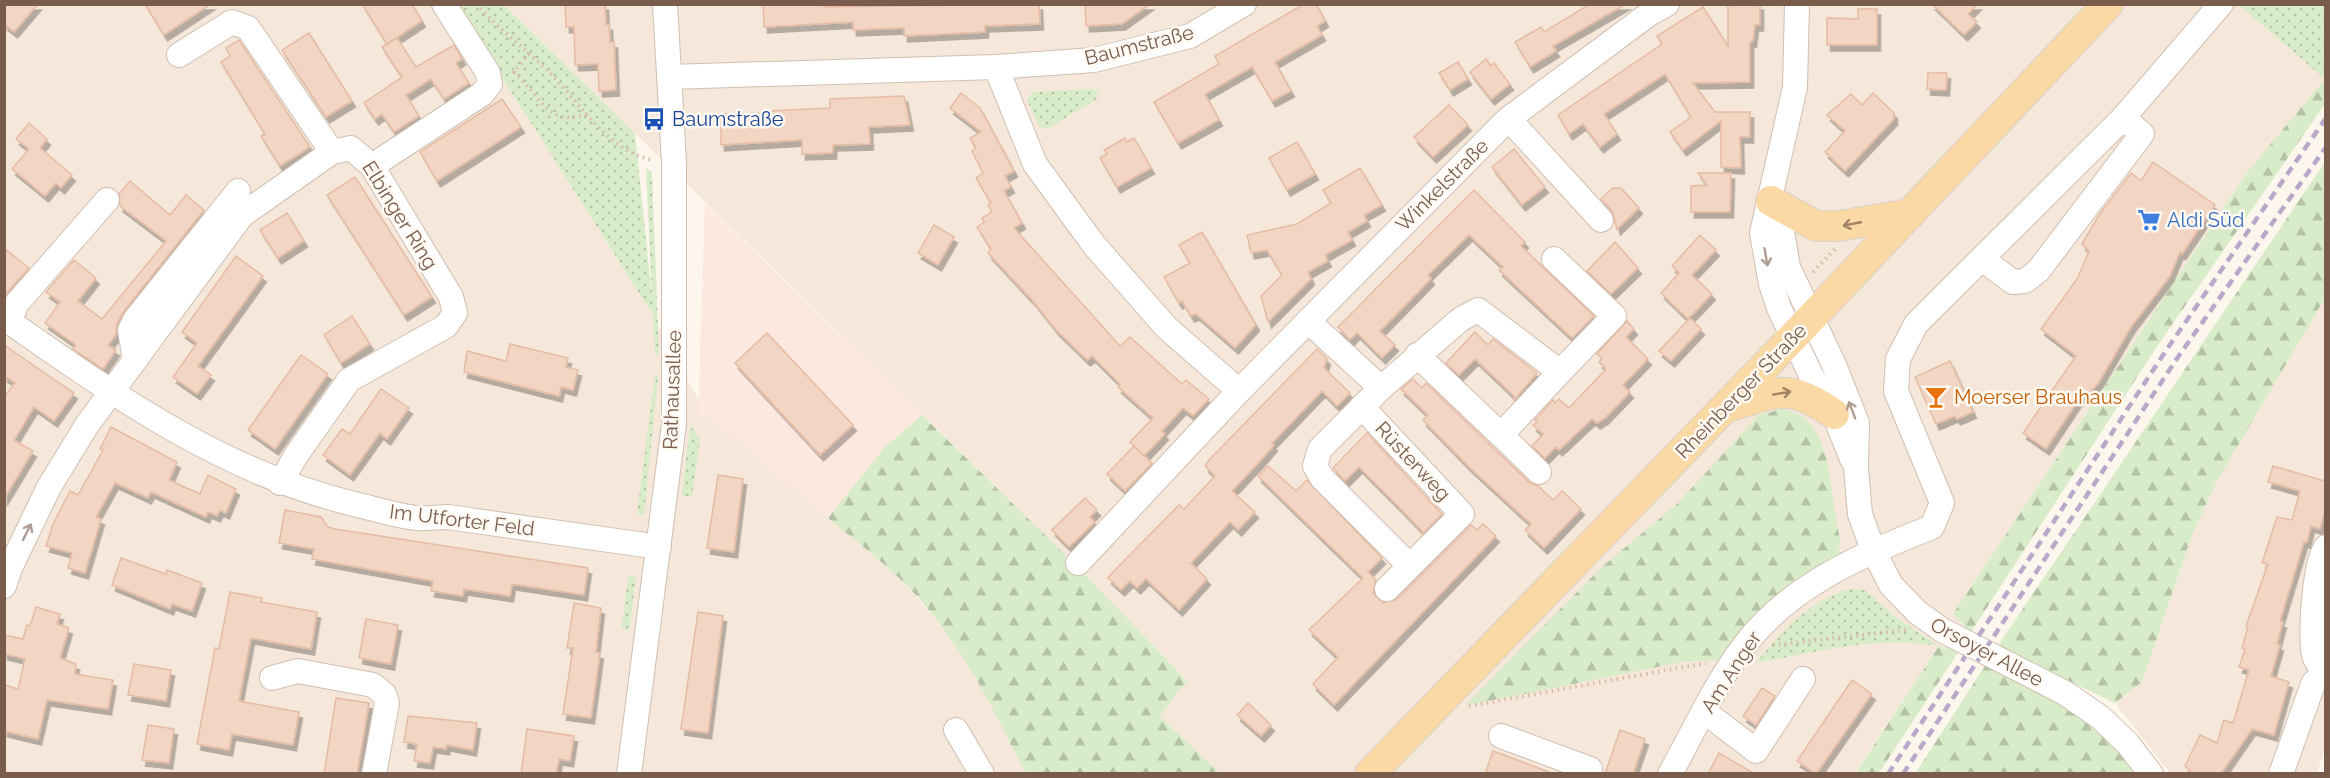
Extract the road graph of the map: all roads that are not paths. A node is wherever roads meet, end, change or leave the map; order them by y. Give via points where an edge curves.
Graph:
1 (444, 4) edge
2 (665, 4) edge
3 (1667, 4) edge
4 (1797, 4) edge
5 (2108, 4) edge
6 (2221, 4) edge
7 (1229, 8) edge
8 (179, 55) dead end
9 (996, 67) junction
10 (669, 77) junction
11 (1509, 118) junction
12 (2123, 118) junction
13 (332, 152) junction
14 (372, 166) junction
15 (238, 191) dead end
16 (107, 200) dead end
17 (1771, 201) junction
18 (1910, 214) junction
19 (1601, 220) dead end
20 (1554, 259) dead end
21 (1982, 259) junction
22 (7, 320) edge
23 (1308, 321) junction
24 (1803, 327) junction
25 (1417, 355) junction
26 (135, 360) junction
27 (1560, 372) junction
28 (1381, 388) junction
29 (1239, 391) junction
30 (111, 393) junction
31 (1362, 407) junction
32 (1726, 407) junction
33 (1834, 414) junction
34 (1501, 435) junction
35 (1856, 468) junction
36 (1539, 472) dead end
37 (280, 483) junction
38 (659, 547) junction
39 (2325, 547) edge
40 (1873, 550) junction
41 (1078, 563) dead end
42 (1409, 565) junction
43 (4, 586) edge
44 (1387, 589) dead end
45 (2325, 671) edge
46 (272, 678) dead end
47 (1803, 679) dead end
48 (1705, 712) junction
49 (956, 730) dead end
50 (1501, 736) dead end
51 (374, 774) edge
52 (629, 774) edge
53 (982, 774) edge
54 (1370, 774) edge
55 (1588, 774) edge
56 (1670, 774) edge
57 (2151, 774) edge
58 (2281, 774) edge

1 - 14 street via 488,73 490,84
2 - 10 street, Rathausallee
3 - 11 street, Winkelstraße
4 - 17 street via 1796,87
5 - 18 main road, Rheinberger Straße
6 - 12 street, Am Anger
7 - 9 street, Baumstraße via 1190,36 1094,60
8 - 13 street via 232,22 248,28
9 - 10 street, Baumstraße
9 - 29 street via 1035,164 1094,245 1167,328
10 - 38 street, Rathausallee via 674,163 674,424
11 - 19 street
11 - 23 street, Winkelstraße
12 - 21 street, Am Anger
12 - 21 street via 2142,134 2038,271 2025,281 2013,282
13 - 14 street, Elbinger Ring via 351,148
13 - 26 street via 242,215
14 - 37 street, Elbinger Ring via 451,297 455,313 446,326 349,380
15 - 26 street via 135,320 130,330
16 - 22 street via 17,303
18 -> 17 main road via 1816,226
17 - 24 street via 1762,233 1771,284
18 - 24 main road, Rheinberger Straße
20 - 27 street via 1614,316
21 - 40 street, Am Anger via 1916,324 1898,359 1896,391 1942,503 1932,527
22 - 30 street, Im Utforter Feld
23 - 28 street
23 - 29 street, Winkelstraße
24 - 32 main road, Rheinberger Straße
24 - 33 street, Orsoyer Allee
35 -> 24 street, Orsoyer Allee via 1857,423
25 - 27 street, Rüsterweg via 1478,310
25 - 28 street, Rüsterweg
25 - 34 street
26 - 30 street
27 - 34 street
28 - 31 street, Rüsterweg
29 - 41 street, Winkelstraße
30 - 37 street, Im Utforter Feld via 244,468
43 -> 30 street via 49,487
31 - 42 street, Rüsterweg via 1320,449 1315,466 1322,478
31 - 42 street, Rüsterweg via 1462,514
32 -> 33 main road via 1789,391 1808,396
32 - 54 main road, Rheinberger Straße
33 - 35 street, Orsoyer Allee
34 - 36 street
35 - 40 street, Orsoyer Allee via 1860,514
37 - 38 street, Im Utforter Feld via 416,518 447,517
38 - 52 street, Rathausallee
39 - 45 street via 2312,626 2314,658
40 - 48 street, Am Anger via 1794,596 1775,612 1736,657
40 - 57 street, Orsoyer Allee via 1891,585 1917,612 1936,626 2065,693 2100,717
42 - 44 street, Rüsterweg
45 - 58 street via 2313,684
46 - 51 street via 298,671 373,685 384,693 387,703
47 - 48 street via 1756,751
48 - 56 street, Am Anger
49 - 53 street
50 - 55 street via 1590,769

